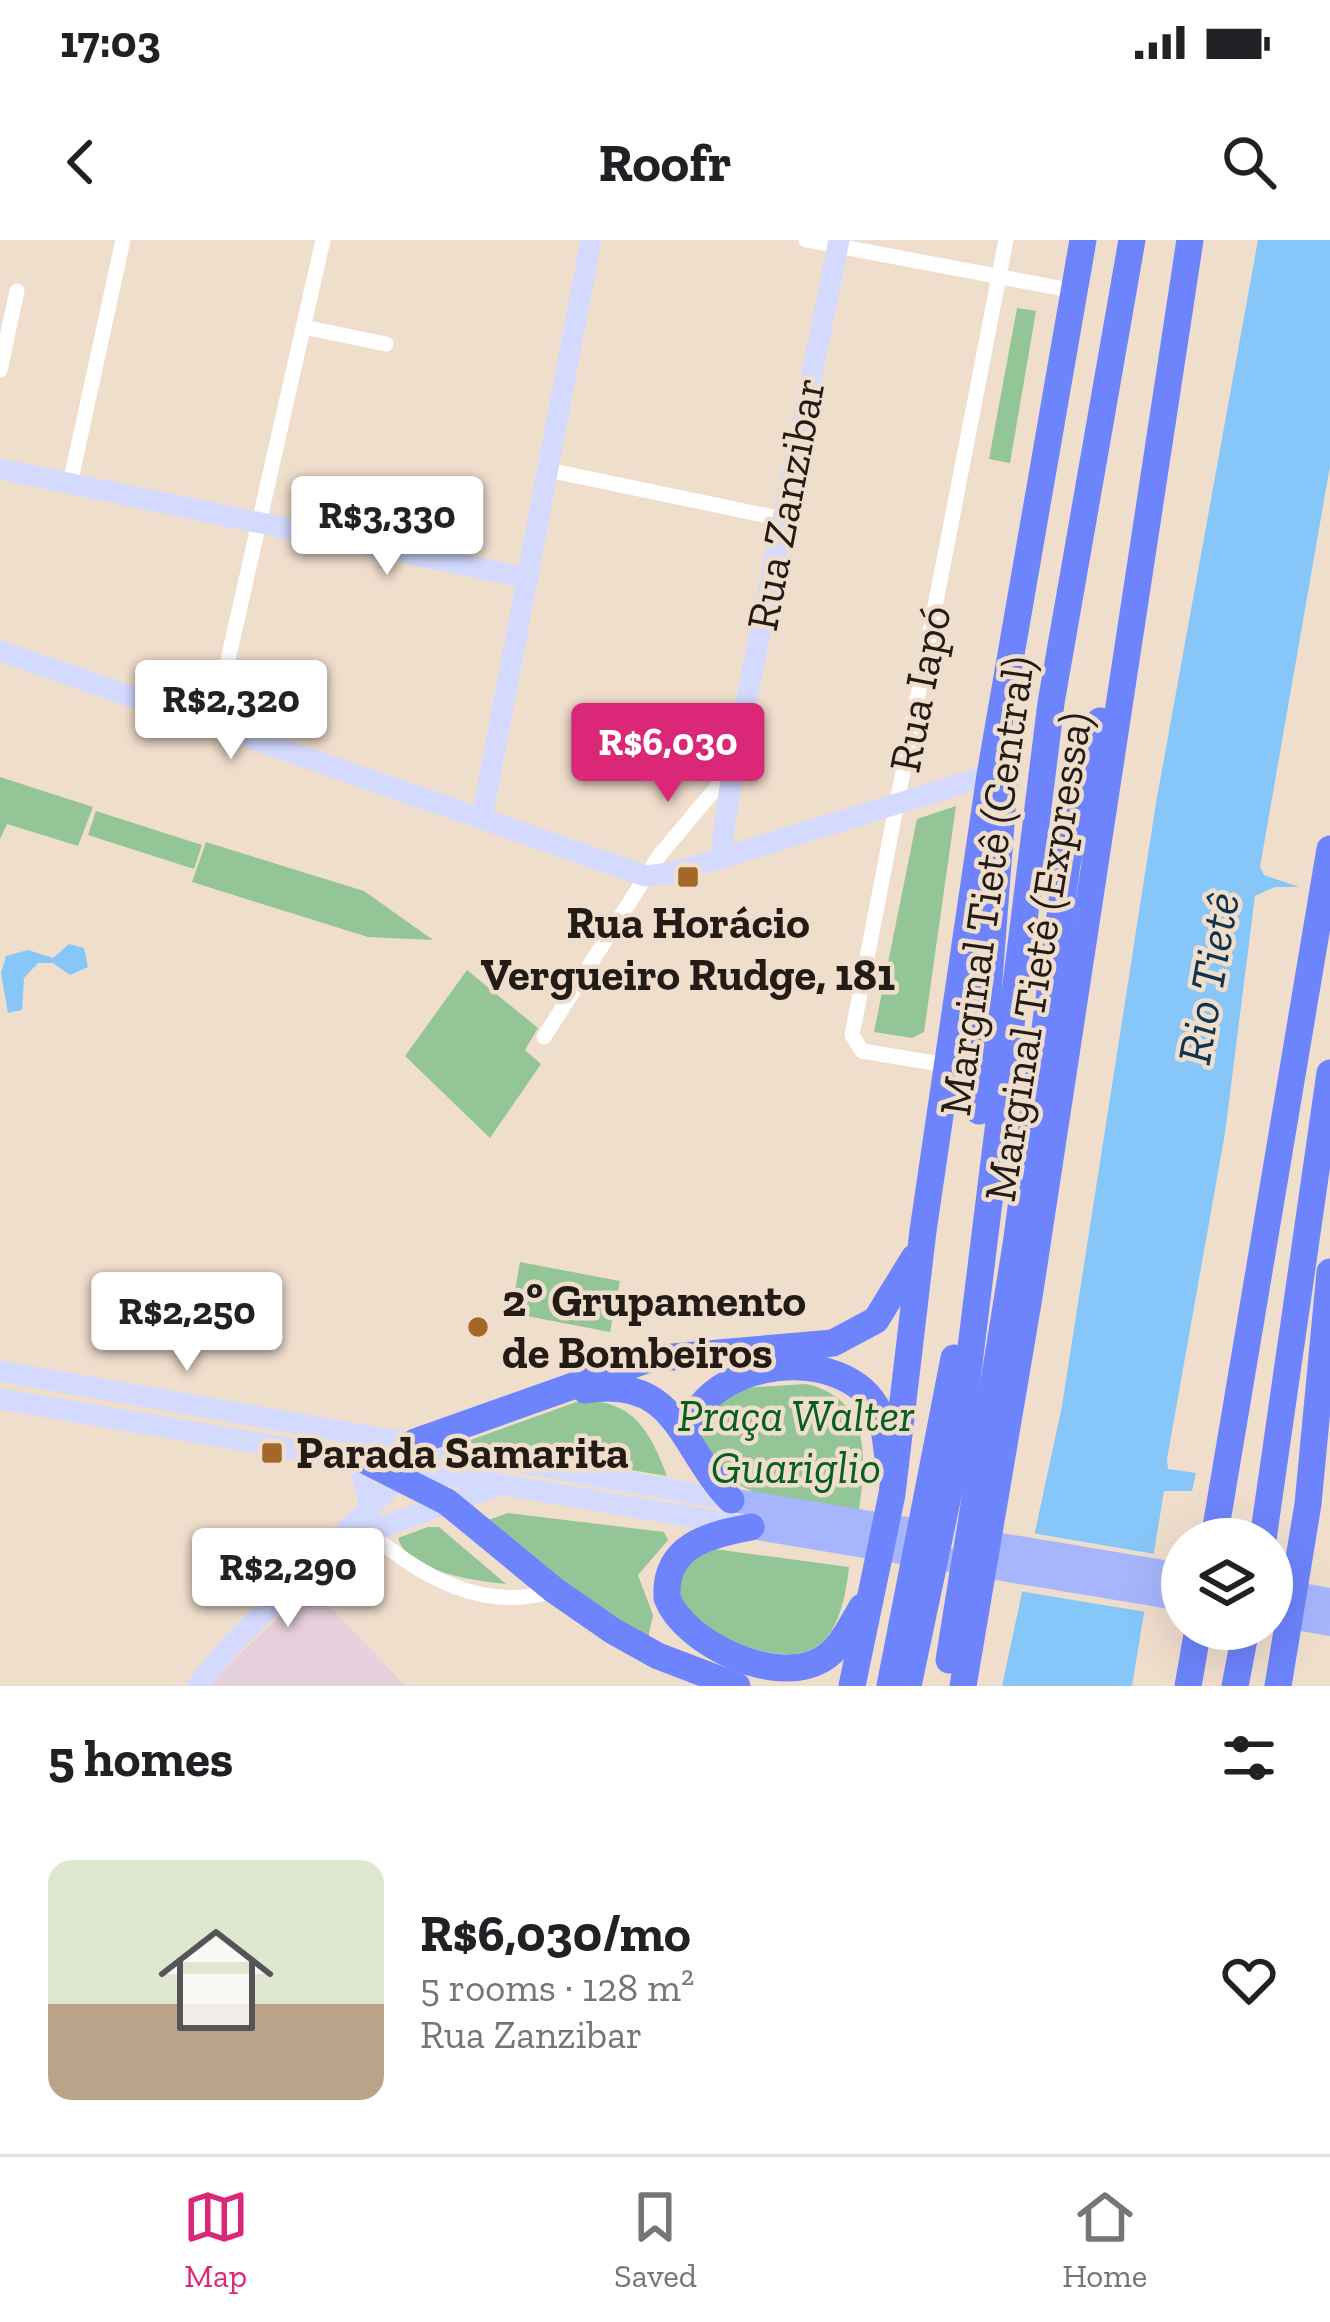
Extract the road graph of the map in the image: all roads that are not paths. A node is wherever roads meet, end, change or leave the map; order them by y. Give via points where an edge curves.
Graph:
1 (123, 240) edge
2 (323, 240) edge
3 (591, 240) edge
4 (806, 240) edge
5 (1006, 240) edge
6 (1083, 240) edge
7 (1132, 240) edge
8 (1190, 240) edge
9 (838, 243) edge
10 (999, 278) junction
11 (17, 291) dead end
12 (1075, 291) junction
13 (303, 327) junction
14 (386, 344) dead end
15 (0, 370) edge
16 (0, 469) edge
17 (548, 470) junction
18 (70, 484) junction
19 (782, 519) junction
20 (258, 522) junction
21 (527, 578) junction
22 (1071, 596) junction
23 (1131, 627) junction
24 (0, 651) edge
25 (1005, 697) junction
26 (213, 726) junction
27 (733, 767) junction
28 (989, 775) junction
29 (898, 804) junction
30 (482, 818) junction
31 (1330, 850) edge
32 (721, 858) junction
33 (646, 876) junction
34 (544, 1037) dead end
35 (946, 1065) junction
36 (1330, 1073) edge
37 (923, 1231) junction
38 (1016, 1246) junction
39 (1330, 1272) edge
40 (0, 1371) edge
41 (557, 1393) junction
42 (0, 1400) edge
43 (687, 1437) junction
44 (362, 1460) junction
45 (410, 1463) junction
46 (1330, 1475) edge
47 (506, 1484) junction
48 (892, 1494) junction
49 (731, 1500) junction
50 (447, 1502) junction
51 (1308, 1504) junction
52 (1218, 1518) edge
53 (1266, 1518) edge
54 (376, 1522) junction
55 (751, 1527) junction
56 (834, 1529) junction
57 (1161, 1572) edge
58 (873, 1588) junction
59 (554, 1590) junction
60 (1161, 1595) edge
61 (1293, 1598) edge
62 (1327, 1611) edge
63 (1293, 1613) edge
64 (1194, 1650) edge
65 (1242, 1650) edge
66 (1236, 1685) edge
67 (197, 1686) edge
68 (737, 1686) edge
69 (852, 1686) edge
70 (890, 1686) edge
71 (908, 1686) edge
72 (945, 1686) edge
73 (964, 1686) edge
74 (1188, 1686) edge
75 (1281, 1686) edge

1 - 18 street
2 - 13 street
3 - 17 street
4 - 9 street
5 - 10 street, Rua Iapó
6 - 12 highway
7 - 22 highway, Marginal Tietê (Central)
8 - 23 highway, Marginal Tietê (Expressa)
9 - 10 street
9 - 19 street, Rua Zanzibar
10 - 12 street
10 - 29 street, Rua Iapó
11 - 15 street
12 - 25 highway
13 - 14 street
13 - 20 street
16 - 18 street
17 - 19 street
17 - 21 street
18 - 20 street
19 - 27 street, Rua Zanzibar
20 - 21 street
20 - 26 street
21 - 30 street
22 - 38 highway via 1072,678 1006,1149 1006,1228
22 - 71 highway, Marginal Tietê (Central) via 1018,947 959,1444
23 - 38 highway via 1115,655 1067,864
23 - 73 highway, Marginal Tietê (Expressa)
24 - 26 street
25 - 28 highway
25 - 70 highway via 960,1328
26 - 30 street
27 - 32 street, Rua Zanzibar
27 - 33 street, Rua Zanzibar
28 - 29 street
28 - 35 highway
29 - 32 street
29 - 35 street, Rua Iapó via 852,1041 862,1051
30 - 33 street
31 - 52 highway
32 - 33 street
33 - 34 street, Rua Zanzibar
35 - 37 highway
36 - 53 highway
37 - 41 highway via 892,1298 857,1333 811,1347 649,1359
37 - 48 highway
38 - 72 highway
39 - 51 highway
40 - 45 street
41 - 43 highway via 626,1386 669,1410
41 - 45 highway
42 - 44 street
43 - 48 highway via 697,1406 723,1381 794,1368 843,1376 878,1411
43 - 49 highway
44 - 45 highway
44 - 54 street
45 - 47 street
45 - 49 street
45 - 50 highway
45 - 54 street
46 - 51 highway
47 - 50 street
47 - 55 street
48 - 58 highway
49 - 56 main road
50 - 54 street
50 - 59 highway
51 - 75 highway
54 - 59 street via 394,1555 424,1576 510,1597
54 - 67 street via 337,1543
55 - 56 main road
55 - 58 highway via 707,1535 675,1563 667,1598 689,1631 770,1666 816,1663 834,1650
56 - 57 main road
56 - 60 main road
58 - 69 highway
59 - 68 highway via 658,1656
61 - 62 main road
62 - 63 main road
64 - 74 highway
65 - 66 highway

